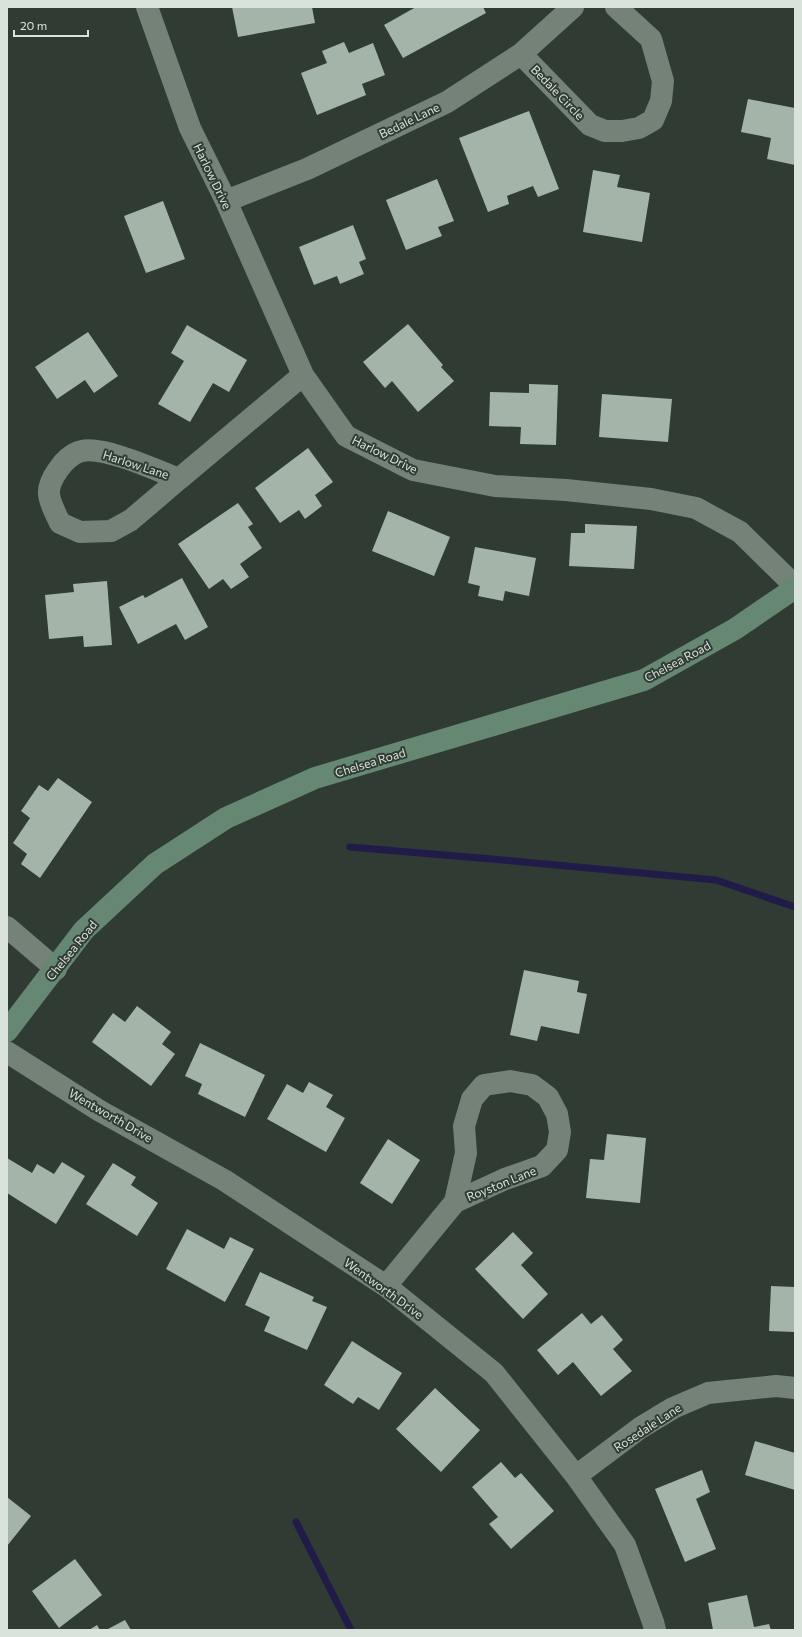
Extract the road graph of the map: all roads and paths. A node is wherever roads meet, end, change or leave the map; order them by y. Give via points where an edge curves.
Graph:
1 (147, 7) edge
2 (573, 7) edge
3 (616, 7) edge
4 (521, 54) junction
5 (226, 201) junction
6 (303, 375) junction
7 (179, 478) junction
8 (795, 587) edge
9 (7, 927) edge
10 (56, 969) junction
11 (7, 1031) edge
12 (7, 1052) edge
13 (455, 1202) junction
14 (386, 1286) junction
15 (795, 1388) edge
16 (576, 1476) junction
17 (655, 1630) edge

1 - 5 street, Harlow Drive via 190,128
2 - 4 street, Bedale Lane
3 - 4 street, Bedale Circle via 651,39 663,81 661,101 653,120 639,128 605,131 590,125
4 - 5 street, Bedale Lane via 447,102 307,169
5 - 6 street, Harlow Drive
6 - 7 street, Harlow Lane
6 - 8 street, Harlow Drive via 346,436 413,470 495,486 650,499 696,508 740,532
7 - 7 street, Harlow Lane via 105,452 81,451 63,462 51,479 48,498 60,523 80,532 111,531 131,520
8 - 10 street, Chelsea Road via 735,629 644,680 315,778 226,818 155,864 84,930
9 - 10 street
10 - 11 street, Chelsea Road
12 - 14 street, Wentworth Drive via 100,1111 224,1180
13 - 13 street, Royston Lane via 505,1179 542,1166 558,1150 560,1132 557,1114 548,1096 532,1085 510,1081 484,1085 472,1099 464,1126 466,1153
13 - 14 street, Royston Lane
14 - 16 street, Wentworth Drive via 494,1373
15 - 16 street, Rosedale Lane via 776,1386 708,1393 640,1428
16 - 17 street, Wentworth Drive via 625,1545

